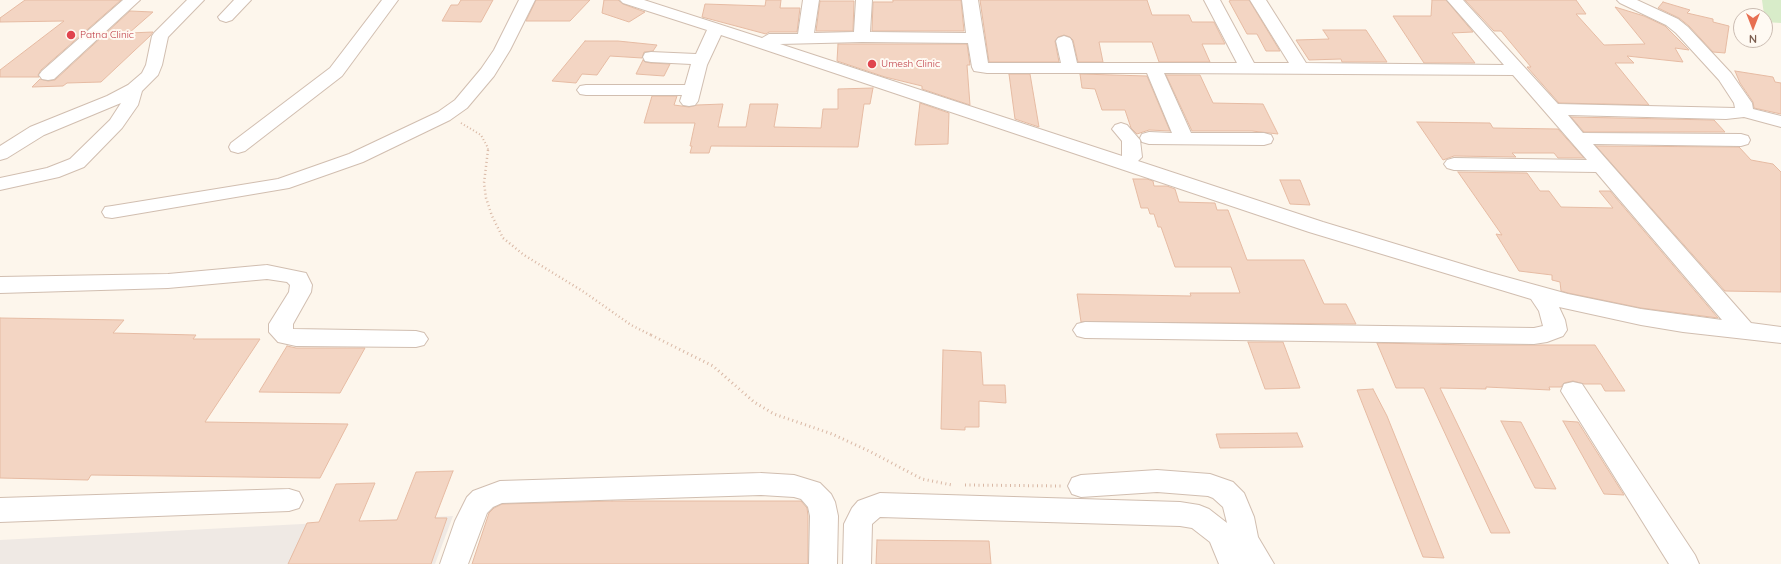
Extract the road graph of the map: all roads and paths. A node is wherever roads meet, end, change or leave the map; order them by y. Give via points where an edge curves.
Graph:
1 (132, 0) edge
2 (196, 0) edge
3 (243, 0) edge
4 (390, 0) edge
5 (527, 0) edge
6 (628, 0) edge
7 (811, 0) edge
8 (864, 0) edge
9 (970, 0) edge
10 (1212, 0) edge
11 (1258, 0) edge
12 (1455, 0) edge
13 (1625, 0) edge
14 (226, 17) dead end
15 (716, 28) junction
16 (862, 37) junction
17 (804, 38) junction
18 (975, 38) junction
19 (754, 40) junction
20 (1067, 41) dead end
21 (651, 57) dead end
22 (702, 59) junction
23 (1074, 67) junction
24 (1153, 68) junction
25 (1248, 68) junction
26 (1300, 68) junction
27 (1518, 70) junction
28 (48, 75) dead end
29 (134, 89) junction
30 (586, 90) dead end
31 (1553, 109) junction
32 (1745, 112) junction
33 (444, 116) junction
34 (1781, 122) edge
35 (1121, 129) dead end
36 (1149, 138) dead end
37 (1184, 138) junction
38 (1577, 138) junction
39 (1264, 139) dead end
40 (1741, 140) dead end
41 (238, 147) dead end
42 (0, 154) edge
43 (1126, 164) junction
44 (1454, 164) dead end
45 (1601, 166) junction
46 (0, 184) edge
47 (112, 212) dead end
48 (0, 285) edge
49 (1538, 293) junction
50 (1085, 330) dead end
51 (1745, 332) junction
52 (1781, 335) edge
53 (416, 339) dead end
54 (1573, 391) dead end
55 (1081, 486) joint
56 (289, 500) dead end
57 (0, 510) edge
58 (454, 564) edge
59 (823, 564) edge
60 (857, 564) edge
61 (1233, 564) edge
62 (1260, 564) edge
63 (1685, 564) edge

1 - 28 street
2 - 29 street via 160,36 154,65 149,75
3 - 14 street
4 - 41 street via 336,72
5 - 33 street via 488,72 461,104
6 - 15 street via 679,10
7 - 17 street
8 - 16 street
9 - 18 street
10 - 25 street
11 - 26 street
12 - 27 street
13 - 32 street via 1672,22 1682,30 1725,77
15 - 19 street
15 - 22 street
16 - 17 street
16 - 18 street
17 - 19 street
18 - 23 street via 980,67
19 - 43 street
20 - 23 street
21 - 22 street
22 - 30 street via 690,95
23 - 24 street
24 - 25 street
24 - 37 street
25 - 26 street
26 - 27 street
27 - 31 street
29 - 42 street via 37,131
29 - 46 street via 129,105 116,124 77,163 52,173
31 - 32 street via 1726,114
31 - 38 street
32 - 34 street
33 - 47 street via 356,158 282,184
33 - 55 path via 480,135 488,148 484,178 486,198 503,238 524,255 631,325 713,366 754,402 774,414 832,434 922,479 952,485
35 - 43 street via 1131,140 1132,157
36 - 37 street
37 - 39 street
38 - 40 street
38 - 45 street
43 - 49 street via 1316,227
44 - 45 street
45 - 51 street
48 - 53 street via 168,281 267,272 298,278 301,285 300,292 281,324 280,332 286,336
49 - 50 street via 1549,309 1555,330 1534,336
49 - 51 street via 1641,317
51 - 52 street
54 - 63 street
55 - 62 street via 1157,481 1210,485 1223,490 1234,501 1245,541
56 - 57 street
58 - 59 street via 477,505 483,499 500,492 761,484 810,491 821,502 824,516
60 - 61 street via 858,524 868,509 880,505 1186,515 1198,518 1221,534

